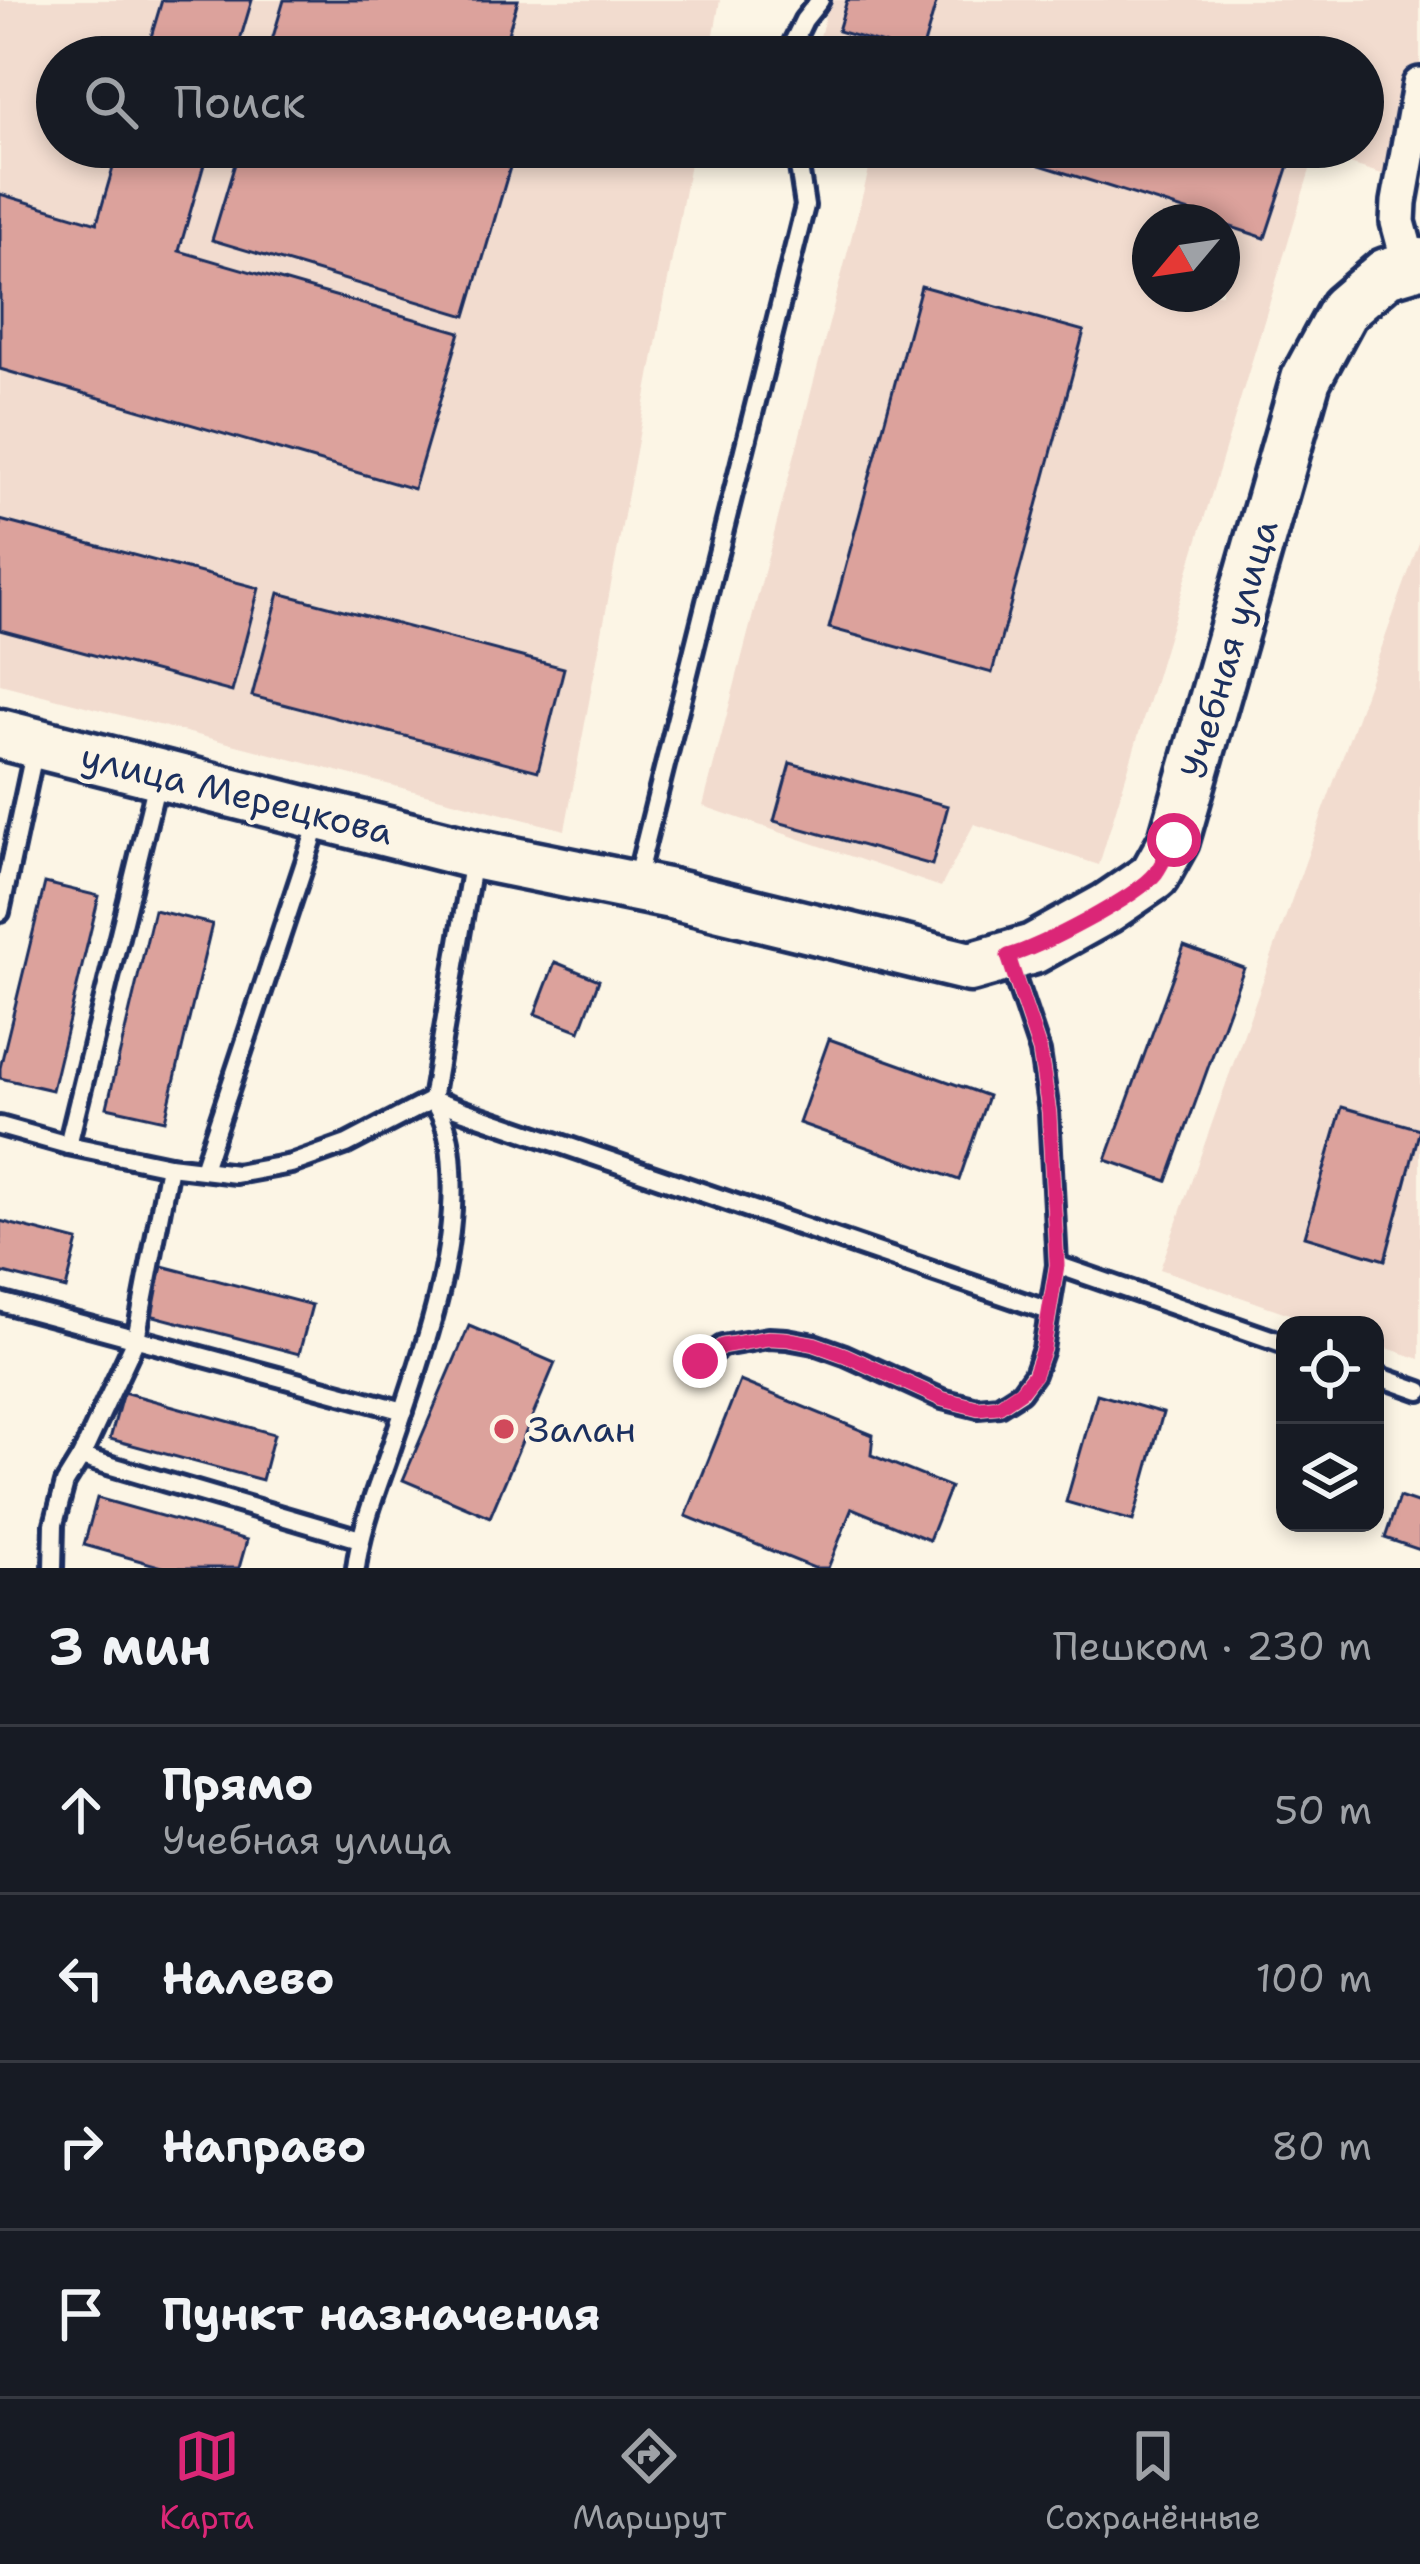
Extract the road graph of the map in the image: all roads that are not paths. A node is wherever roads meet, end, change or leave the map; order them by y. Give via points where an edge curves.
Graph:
1 (820, 0) edge
2 (796, 36) edge
3 (1420, 85) edge
4 (799, 168) edge
5 (1415, 264) edge
6 (18, 739) edge
7 (159, 774) junction
8 (321, 815) junction
9 (474, 854) junction
10 (635, 886) junction
11 (0, 912) edge
12 (1008, 956) junction
13 (432, 1100) junction
14 (0, 1126) edge
15 (68, 1144) junction
16 (169, 1166) junction
17 (203, 1169) junction
18 (1057, 1265) junction
19 (0, 1302) edge
20 (1049, 1311) junction
21 (136, 1339) junction
22 (1276, 1341) edge
23 (700, 1361) dead end
24 (1384, 1378) edge
25 (1420, 1391) edge
26 (404, 1411) junction
27 (81, 1457) junction
28 (360, 1539) junction
29 (52, 1568) edge
30 (356, 1568) edge

1 - 2 lane
3 - 5 street via 1398,222
4 - 10 lane via 805,206
5 - 12 street, Учебная улица via 1386,272 1344,308 1306,379 1174,840 1154,876 1033,950
6 - 7 street, улица Мерецкова
6 - 11 lane
7 - 8 street, улица Мерецкова
7 - 15 lane
8 - 9 street, улица Мерецкова
8 - 17 lane
9 - 10 street, Учебная улица
9 - 13 lane
10 - 12 street, Учебная улица via 970,967
12 - 18 lane via 1040,1052
13 - 17 lane via 291,1164 236,1174
13 - 20 lane
13 - 26 lane via 451,1149 454,1203 445,1271
14 - 15 lane
15 - 16 lane
16 - 17 lane
16 - 21 lane
18 - 20 lane
18 - 22 lane
19 - 21 lane
20 - 23 lane via 1034,1375 999,1406 942,1399 787,1339 722,1346
21 - 26 lane
21 - 27 lane
24 - 25 lane
26 - 28 lane
27 - 28 lane
27 - 29 lane via 54,1524
28 - 30 lane

